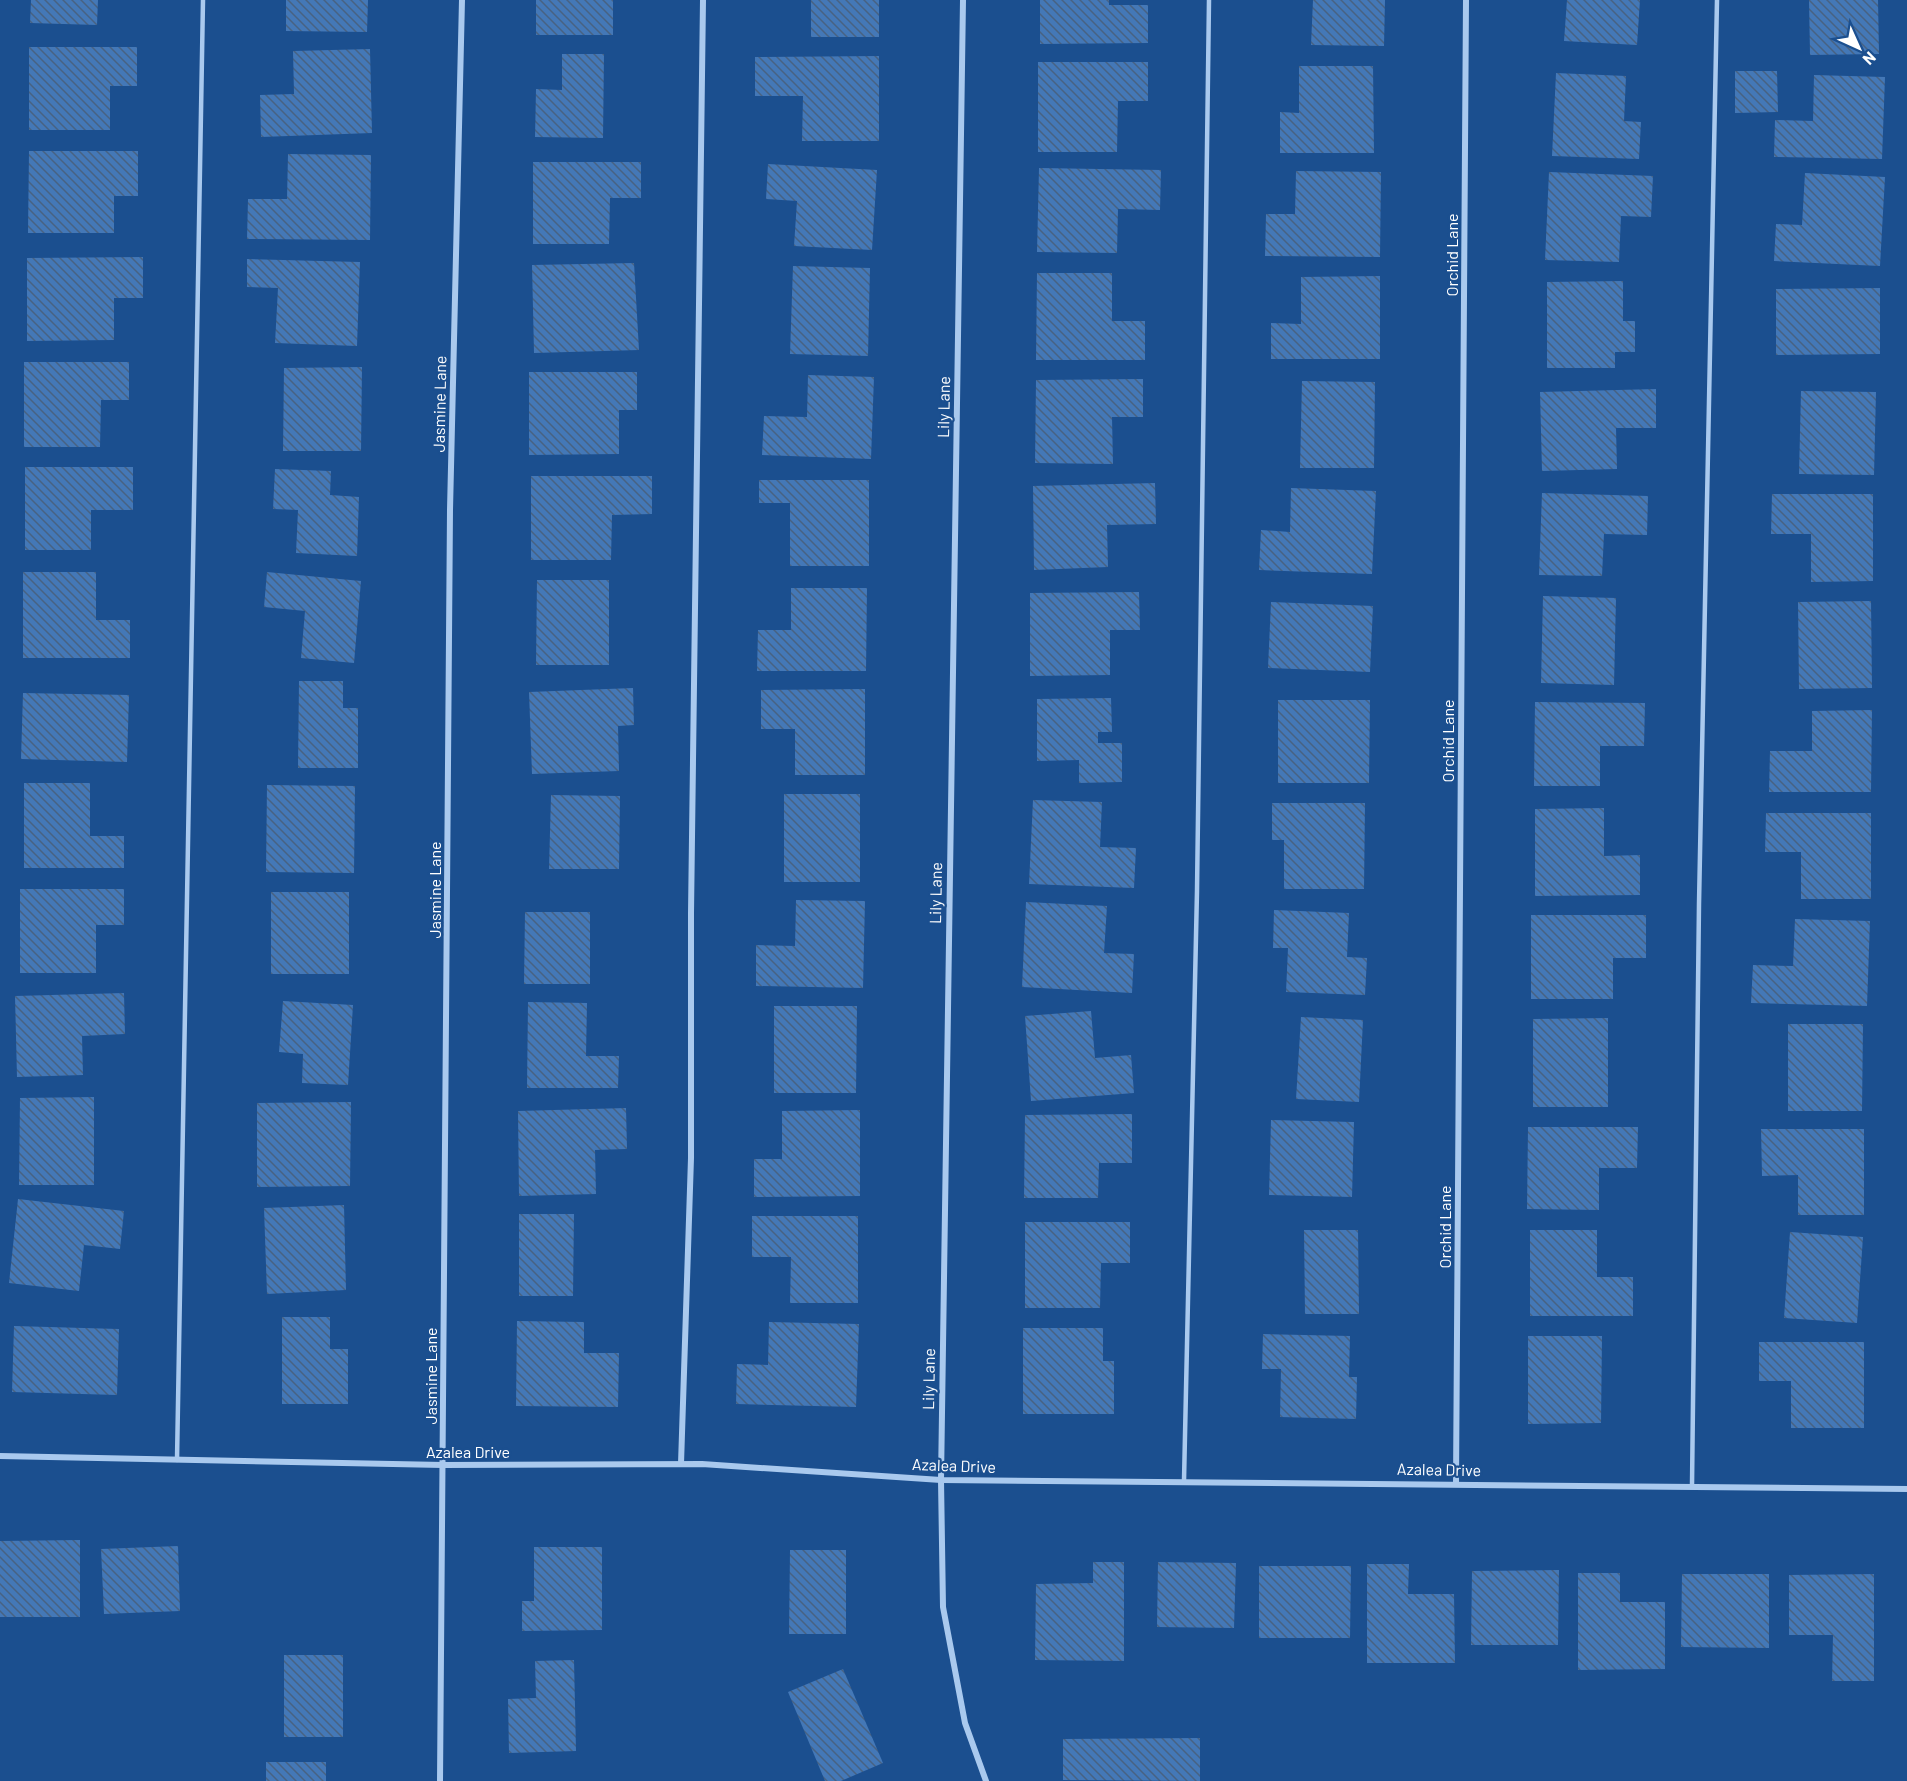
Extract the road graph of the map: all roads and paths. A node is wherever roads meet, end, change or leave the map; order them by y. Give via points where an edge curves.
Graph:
1 (203, 0) edge
2 (462, 0) edge
3 (703, 0) edge
4 (963, 0) edge
5 (1209, 0) edge
6 (1466, 0) edge
7 (1717, 0) edge
8 (0, 1456) edge
9 (177, 1460) junction
10 (681, 1464) junction
11 (443, 1465) junction
12 (940, 1480) junction
13 (1184, 1481) junction
14 (1456, 1483) junction
15 (1692, 1486) junction
16 (1907, 1489) edge
17 (440, 1781) edge
18 (986, 1781) edge

1 - 9 lane
2 - 11 street, Jasmine Lane via 450,510
3 - 10 street via 691,1158
4 - 12 street, Lily Lane
5 - 13 lane
6 - 14 street, Orchid Lane
7 - 15 lane
8 - 9 street, Azalea Drive
9 - 11 street, Azalea Drive
10 - 11 street, Azalea Drive
10 - 12 street, Azalea Drive
11 - 17 street, Jasmine Lane
12 - 13 street, Azalea Drive
12 - 18 street, Lily Lane via 943,1607 965,1723
13 - 14 street, Azalea Drive
14 - 15 street, Azalea Drive
15 - 16 street, Azalea Drive

